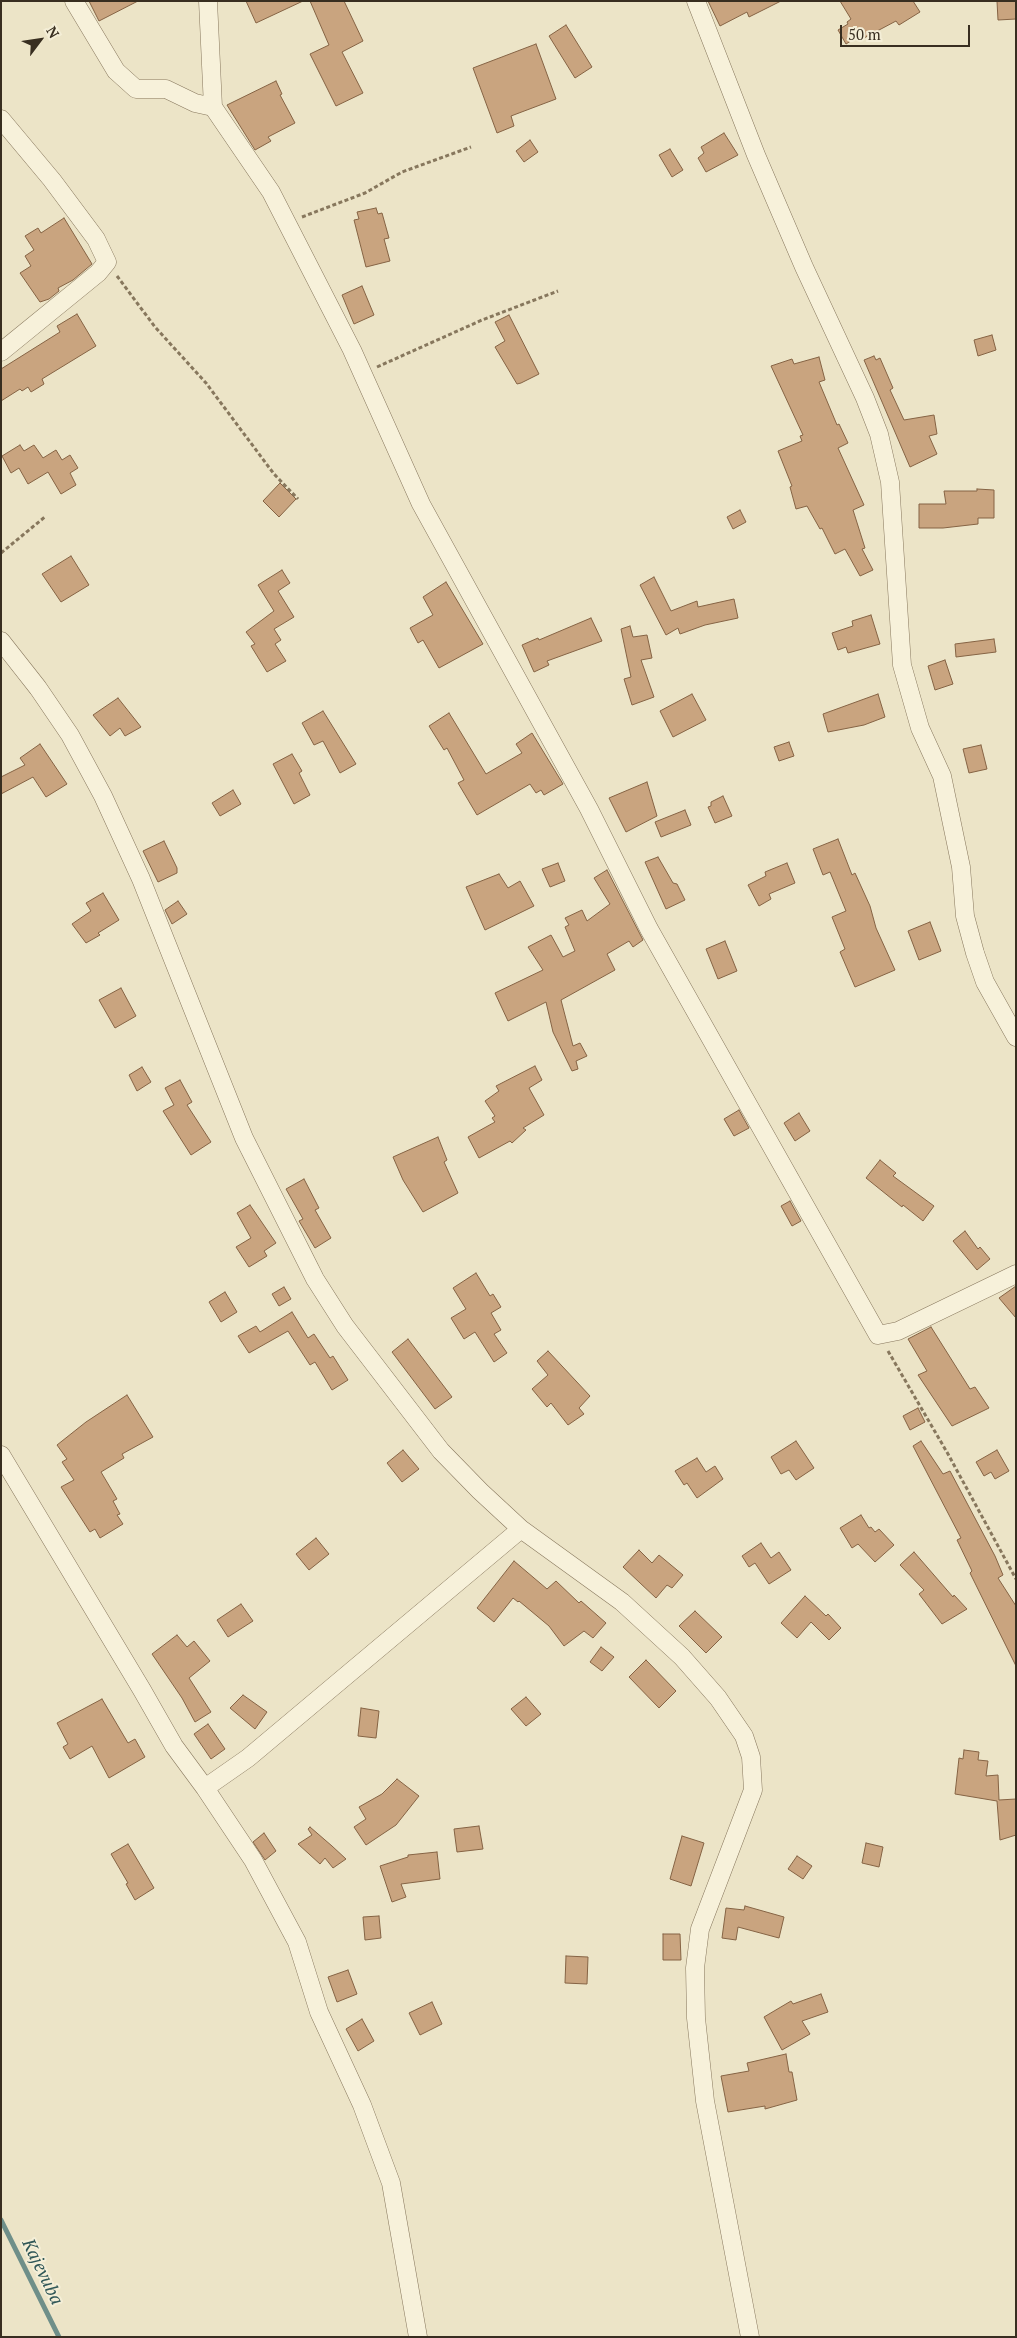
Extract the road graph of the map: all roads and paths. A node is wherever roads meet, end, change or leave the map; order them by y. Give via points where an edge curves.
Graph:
1 (74, 1) edge
2 (208, 1) edge
3 (696, 1) edge
4 (213, 107) junction
5 (1, 120) edge
6 (471, 147) dead end
7 (287, 224) junction
8 (107, 262) junction
9 (558, 291) dead end
10 (1, 352) edge
11 (363, 374) junction
12 (298, 499) dead end
13 (46, 516) dead end
14 (1, 553) edge
15 (1, 641) edge
16 (1016, 1037) edge
17 (1016, 1274) edge
18 (878, 1335) junction
19 (1, 1455) edge
20 (521, 1530) junction
21 (1016, 1579) edge
22 (205, 1788) junction
23 (418, 2337) edge
24 (750, 2337) edge

1 - 4 street via 116,71 136,88 166,89 195,103
2 - 4 street
3 - 16 street via 756,155 879,434 890,482 902,665 920,728 942,776 961,867 965,916 975,953 985,982
4 - 7 street via 271,192
5 - 8 street via 52,180 96,239
6 - 7 path via 402,172 365,194 308,213
7 - 11 street
8 - 10 street via 98,273
8 - 12 path via 155,327 206,384 274,474
9 - 11 path via 482,320
11 - 18 street via 421,504 589,810 649,929
13 - 14 path
15 - 20 street via 70,735 103,796 170,948 244,1138 315,1279 345,1326 441,1451
17 - 18 street via 898,1331
18 - 21 path
19 - 22 street via 174,1746
20 - 22 street via 248,1758
20 - 24 street via 622,1602 682,1657 718,1698 744,1736 751,1757 753,1790 700,1929 695,1968 696,2018 705,2101
22 - 23 street via 253,1860 297,1942 319,2012 362,2105 391,2182

